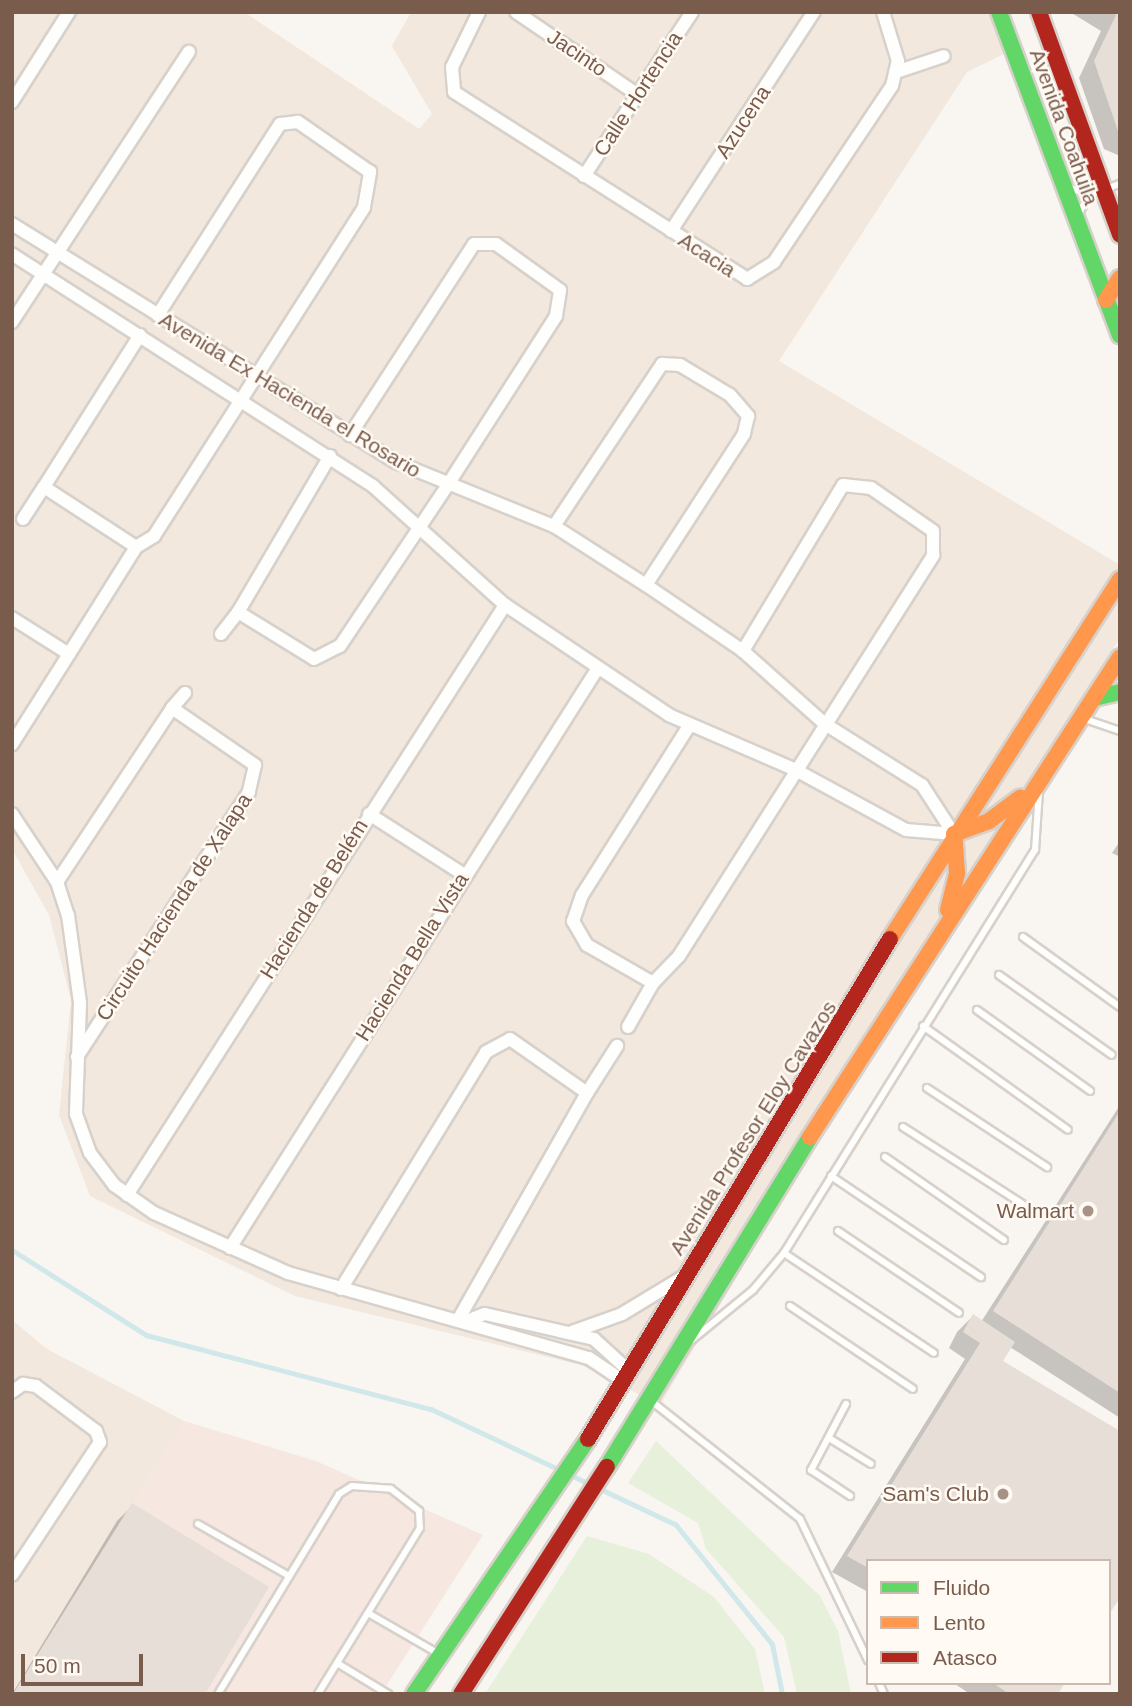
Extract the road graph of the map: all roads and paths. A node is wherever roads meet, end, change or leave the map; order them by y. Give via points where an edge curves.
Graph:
1 (69, 12) edge
2 (479, 12) edge
3 (516, 12) edge
4 (692, 12) edge
5 (814, 12) edge
6 (883, 12) edge
7 (999, 12) edge
8 (1039, 12) edge
9 (189, 52) dead end
10 (944, 56) dead end
11 (899, 71) junction
12 (638, 94) junction
13 (12, 102) edge
14 (584, 176) junction
15 (1120, 184) edge
16 (1062, 186) junction
17 (1096, 193) junction
18 (1075, 220) junction
19 (12, 224) edge
20 (671, 231) junction
21 (1120, 235) edge
22 (57, 252) junction
23 (12, 254) edge
24 (43, 274) junction
25 (1120, 278) edge
26 (1106, 300) junction
27 (158, 315) junction
28 (12, 321) edge
29 (140, 335) junction
30 (1120, 335) edge
31 (252, 376) junction
32 (239, 398) junction
33 (350, 435) junction
34 (330, 456) junction
35 (44, 486) junction
36 (447, 486) junction
37 (23, 519) dead end
38 (554, 526) junction
39 (419, 527) junction
40 (136, 547) junction
41 (1120, 579) edge
42 (646, 584) junction
43 (505, 605) junction
44 (238, 612) junction
45 (12, 618) edge
46 (221, 634) dead end
47 (743, 651) junction
48 (69, 654) junction
49 (1120, 657) edge
50 (598, 668) junction
51 (1120, 692) edge
52 (185, 693) dead end
53 (1094, 698) junction
54 (172, 708) junction
55 (1081, 717) junction
56 (825, 724) junction
57 (689, 726) junction
58 (1120, 731) edge
59 (12, 744) edge
60 (796, 770) junction
61 (1039, 779) junction
62 (12, 814) edge
63 (369, 814) junction
64 (954, 834) junction
65 (463, 874) junction
66 (57, 881) junction
67 (938, 936) junction
68 (1023, 937) dead end
69 (999, 975) dead end
70 (653, 983) junction
71 (1120, 1007) edge
72 (976, 1010) dead end
73 (923, 1026) junction
74 (628, 1027) dead end
75 (617, 1046) dead end
76 (1112, 1055) dead end
77 (75, 1060) junction
78 (928, 1088) dead end
79 (1090, 1091) dead end
80 (587, 1093) junction
81 (903, 1128) dead end
82 (1068, 1130) dead end
83 (885, 1157) dead end
84 (1047, 1167) dead end
85 (831, 1176) junction
86 (127, 1195) junction
87 (1024, 1205) dead end
88 (838, 1231) dead end
89 (1004, 1240) dead end
90 (230, 1248) junction
91 (784, 1253) junction
92 (687, 1275) junction
93 (981, 1277) dead end
94 (341, 1289) junction
95 (790, 1306) dead end
96 (959, 1313) dead end
97 (464, 1319) junction
98 (559, 1333) junction
99 (678, 1348) junction
100 (934, 1353) dead end
101 (626, 1375) junction
102 (913, 1389) dead end
103 (12, 1392) edge
104 (649, 1399) junction
105 (846, 1404) dead end
106 (829, 1438) junction
107 (871, 1464) dead end
108 (850, 1496) dead end
109 (198, 1524) dead end
110 (12, 1575) edge
111 (289, 1576) junction
112 (368, 1613) junction
113 (440, 1654) junction
114 (866, 1656) edge
115 (337, 1663) junction
116 (218, 1694) edge
117 (318, 1694) edge
118 (388, 1694) edge
119 (414, 1694) edge
120 (460, 1694) edge

1 - 13 street
2 - 14 street, Acacia via 452,67 450,86 471,106
3 - 12 street, Jacinto
4 - 12 street, Calle Hortencia
5 - 20 street, Azucena
6 - 11 street
7 - 16 main road, Avenida Coahuila
8 - 17 main road, Avenida Coahuila
9 - 22 street
10 - 11 street
11 - 20 street, Acacia via 762,275 736,274
12 - 14 street, Calle Hortencia
14 - 20 street, Acacia
15 - 17 lane
16 - 17 lane
16 - 18 main road, Avenida Coahuila
17 - 18 lane
17 - 21 main road, Avenida Coahuila
18 - 26 main road, Avenida Coahuila
19 - 22 street, Avenida Ex Hacienda el Rosario
22 - 24 street
22 - 27 street, Avenida Ex Hacienda el Rosario
23 - 24 street, Avenida Ex Hacienda el Rosario
24 - 28 street
24 - 29 street, Avenida Ex Hacienda el Rosario
25 - 26 main road
26 - 30 main road, Avenida Coahuila
27 - 31 street, Avenida Ex Hacienda el Rosario
27 - 31 street via 273,130 298,122 370,172 371,192
29 - 32 street, Avenida Ex Hacienda el Rosario
29 - 35 street
31 - 32 street
31 - 33 street, Avenida Ex Hacienda el Rosario
32 - 34 street, Avenida Ex Hacienda el Rosario
32 - 40 street via 154,536
33 - 36 street, Avenida Ex Hacienda el Rosario
33 - 36 street via 468,251 480,241 496,244 559,290 562,303
34 - 39 street, Avenida Ex Hacienda el Rosario
34 - 44 street
35 - 37 street
35 - 40 street
36 - 38 street, Avenida Ex Hacienda el Rosario
36 - 39 street
38 - 42 street, Avenida Ex Hacienda el Rosario
38 - 42 street via 662,364 680,365 730,395 748,416 744,434
39 - 43 street, Avenida Ex Hacienda el Rosario
39 - 44 street via 340,646 324,659 306,657
40 - 48 street
41 - 64 main road, Avenida Profesor Eloy Cavazos
42 - 47 street, Avenida Ex Hacienda el Rosario
43 - 50 street, Avenida Ex Hacienda el Rosario
43 - 63 street, Hacienda de Belém
44 - 46 street
45 - 48 street
47 - 56 street, Avenida Ex Hacienda el Rosario
47 - 56 street via 843,485 871,488 928,524 936,538 933,555
48 - 59 street
49 - 53 main road
50 - 57 street, Avenida Ex Hacienda el Rosario
50 - 65 street, Hacienda Bella Vista
51 - 53 main road
52 - 54 street
53 - 55 main road
54 - 66 street
54 - 77 street, Circuito Hacienda de Xalapa via 248,757 254,783
55 - 58 lane
55 - 61 main road
56 - 60 street
56 - 64 street, Avenida Ex Hacienda el Rosario via 922,785
57 - 60 street, Avenida Ex Hacienda el Rosario
57 - 70 street via 582,895 573,922 587,945
60 - 64 street, Avenida Ex Hacienda el Rosario via 906,830
60 - 70 street via 679,956
61 - 64 main road via 989,821
61 - 67 main road
61 - 73 lane via 1035,850
62 - 66 street
63 - 65 street
63 - 86 street, Hacienda de Belém
64 - 67 main road via 956,881
64 - 92 main road, Avenida Profesor Eloy Cavazos
65 - 90 street, Hacienda Bella Vista
66 - 77 street via 78,970
67 - 99 main road
68 - 71 lane
69 - 76 lane
70 - 74 street
72 - 79 lane
73 - 82 lane
73 - 85 lane
75 - 80 street
77 - 86 street via 82,1135 101,1170
78 - 84 lane
80 - 94 street via 516,1041 493,1044
80 - 97 street
81 - 87 lane
83 - 89 lane
85 - 91 lane
85 - 93 lane
86 - 90 street
88 - 96 lane
90 - 94 street
91 - 99 lane via 701,1336
91 - 100 lane
92 - 98 street via 605,1322
92 - 101 main road, Avenida Profesor Eloy Cavazos
94 - 97 street
95 - 102 lane
97 - 98 street via 485,1314
97 - 101 street via 481,1331 589,1358
98 - 101 street via 605,1344
99 - 104 main road
101 - 113 main road, Avenida Profesor Eloy Cavazos via 546,1508
103 - 110 street via 23,1384 39,1388 96,1431 100,1442
104 - 114 lane via 800,1519
104 - 120 main road via 575,1522
105 - 106 lane
106 - 107 lane
106 - 108 lane via 811,1470
109 - 111 lane
111 - 112 lane via 344,1490 366,1486 398,1493 419,1511 421,1523
111 - 116 lane
112 - 113 lane
112 - 115 lane
113 - 119 main road, Avenida Profesor Eloy Cavazos
115 - 117 lane
115 - 118 lane

